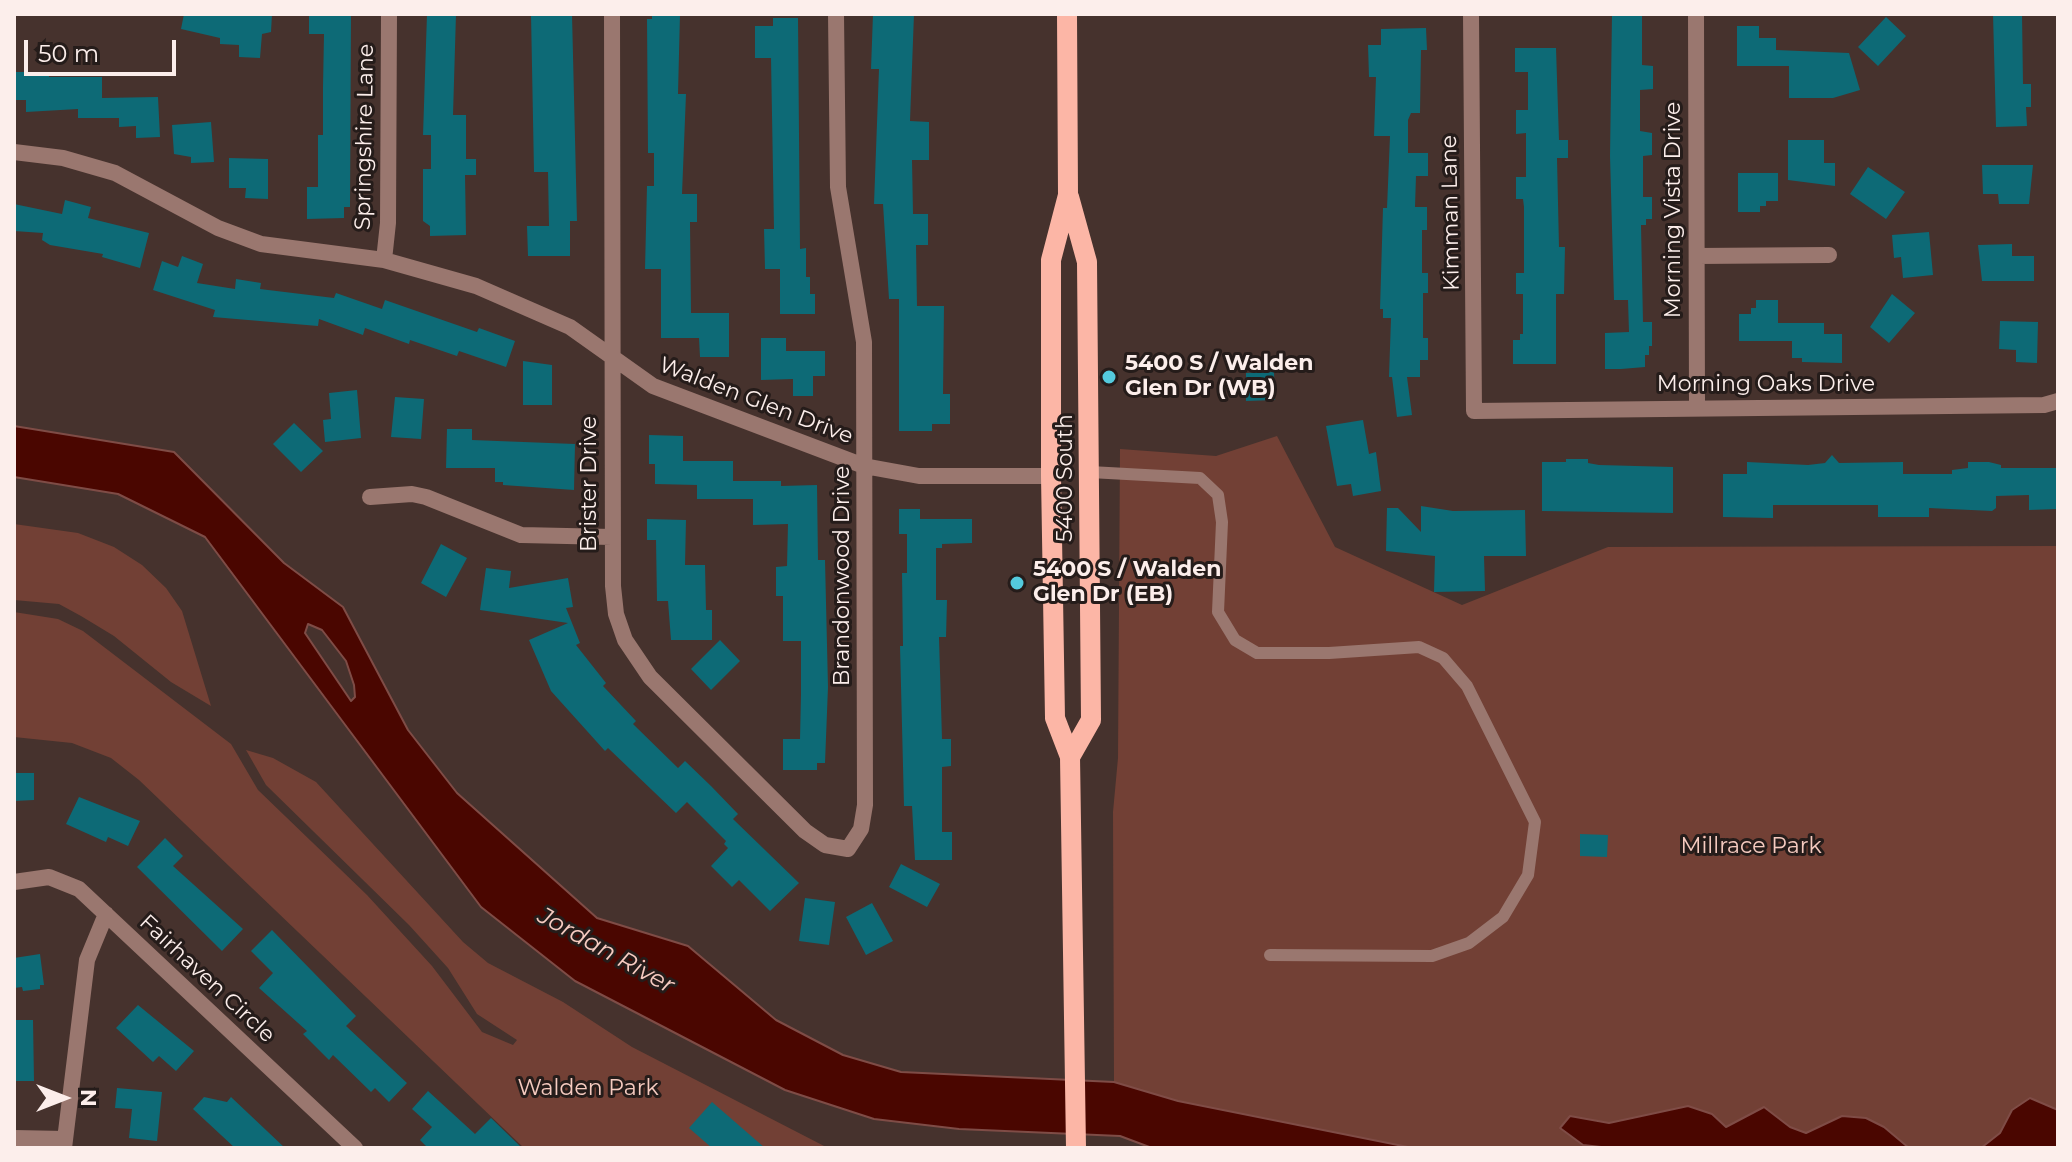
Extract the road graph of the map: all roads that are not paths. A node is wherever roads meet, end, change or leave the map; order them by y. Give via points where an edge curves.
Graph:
1 (389, 14) edge
2 (612, 14) edge
3 (836, 14) edge
4 (1067, 14) edge
5 (1471, 14) edge
6 (1696, 14) edge
7 (14, 152) edge
8 (1068, 195) junction
9 (1829, 255) dead end
10 (1697, 256) junction
11 (384, 260) junction
12 (612, 360) junction
13 (2058, 401) edge
14 (1697, 406) junction
15 (1474, 411) joint
16 (864, 466) junction
17 (1090, 472) junction
18 (1051, 476) junction
19 (370, 497) dead end
20 (612, 537) junction
21 (1070, 757) junction
22 (848, 849) joint
23 (14, 882) edge
24 (106, 914) junction
25 (1270, 955) dead end
26 (14, 1138) edge
27 (64, 1144) edge
28 (355, 1148) edge
29 (1076, 1148) edge

1 - 11 street, Springshire Lane
2 - 12 street, Brister Drive
3 - 16 street, Brandonwood Drive via 838,187 864,333
4 - 8 main road, 5400 South
5 - 15 street, Kimman Lane
6 - 10 street, Morning Vista Drive
7 - 11 street, Walden Glen Drive via 63,158 115,173 218,228 261,244
8 - 17 main road, 5400 South via 1087,262
8 - 18 main road, 5400 South via 1051,260
9 - 10 street
10 - 14 street, Morning Vista Drive
11 - 12 street, Walden Glen Drive via 540,311
12 - 16 street, Walden Glen Drive via 653,386
12 - 20 street, Brister Drive
13 - 14 street, Morning Oaks Drive
14 - 15 street, Morning Oaks Drive
16 - 18 street, Walden Glen Drive via 919,476
16 - 22 street, Brandonwood Drive via 865,805 861,829
17 - 21 main road, 5400 South via 1091,720
17 - 25 lane via 1200,478 1218,495 1218,612 1235,640 1257,653 1419,647 1443,658 1467,686 1535,822 1528,875 1503,917 1469,943 1432,956
18 - 21 main road, 5400 South via 1055,718
19 - 20 street via 426,497 521,535
20 - 22 street, Brister Drive via 616,614 641,665 805,831 825,845
21 - 29 main road, 5400 South
23 - 24 street, Fairhaven Circle via 49,877 65,881
24 - 27 street via 87,960
24 - 28 street, Fairhaven Circle
26 - 27 street

